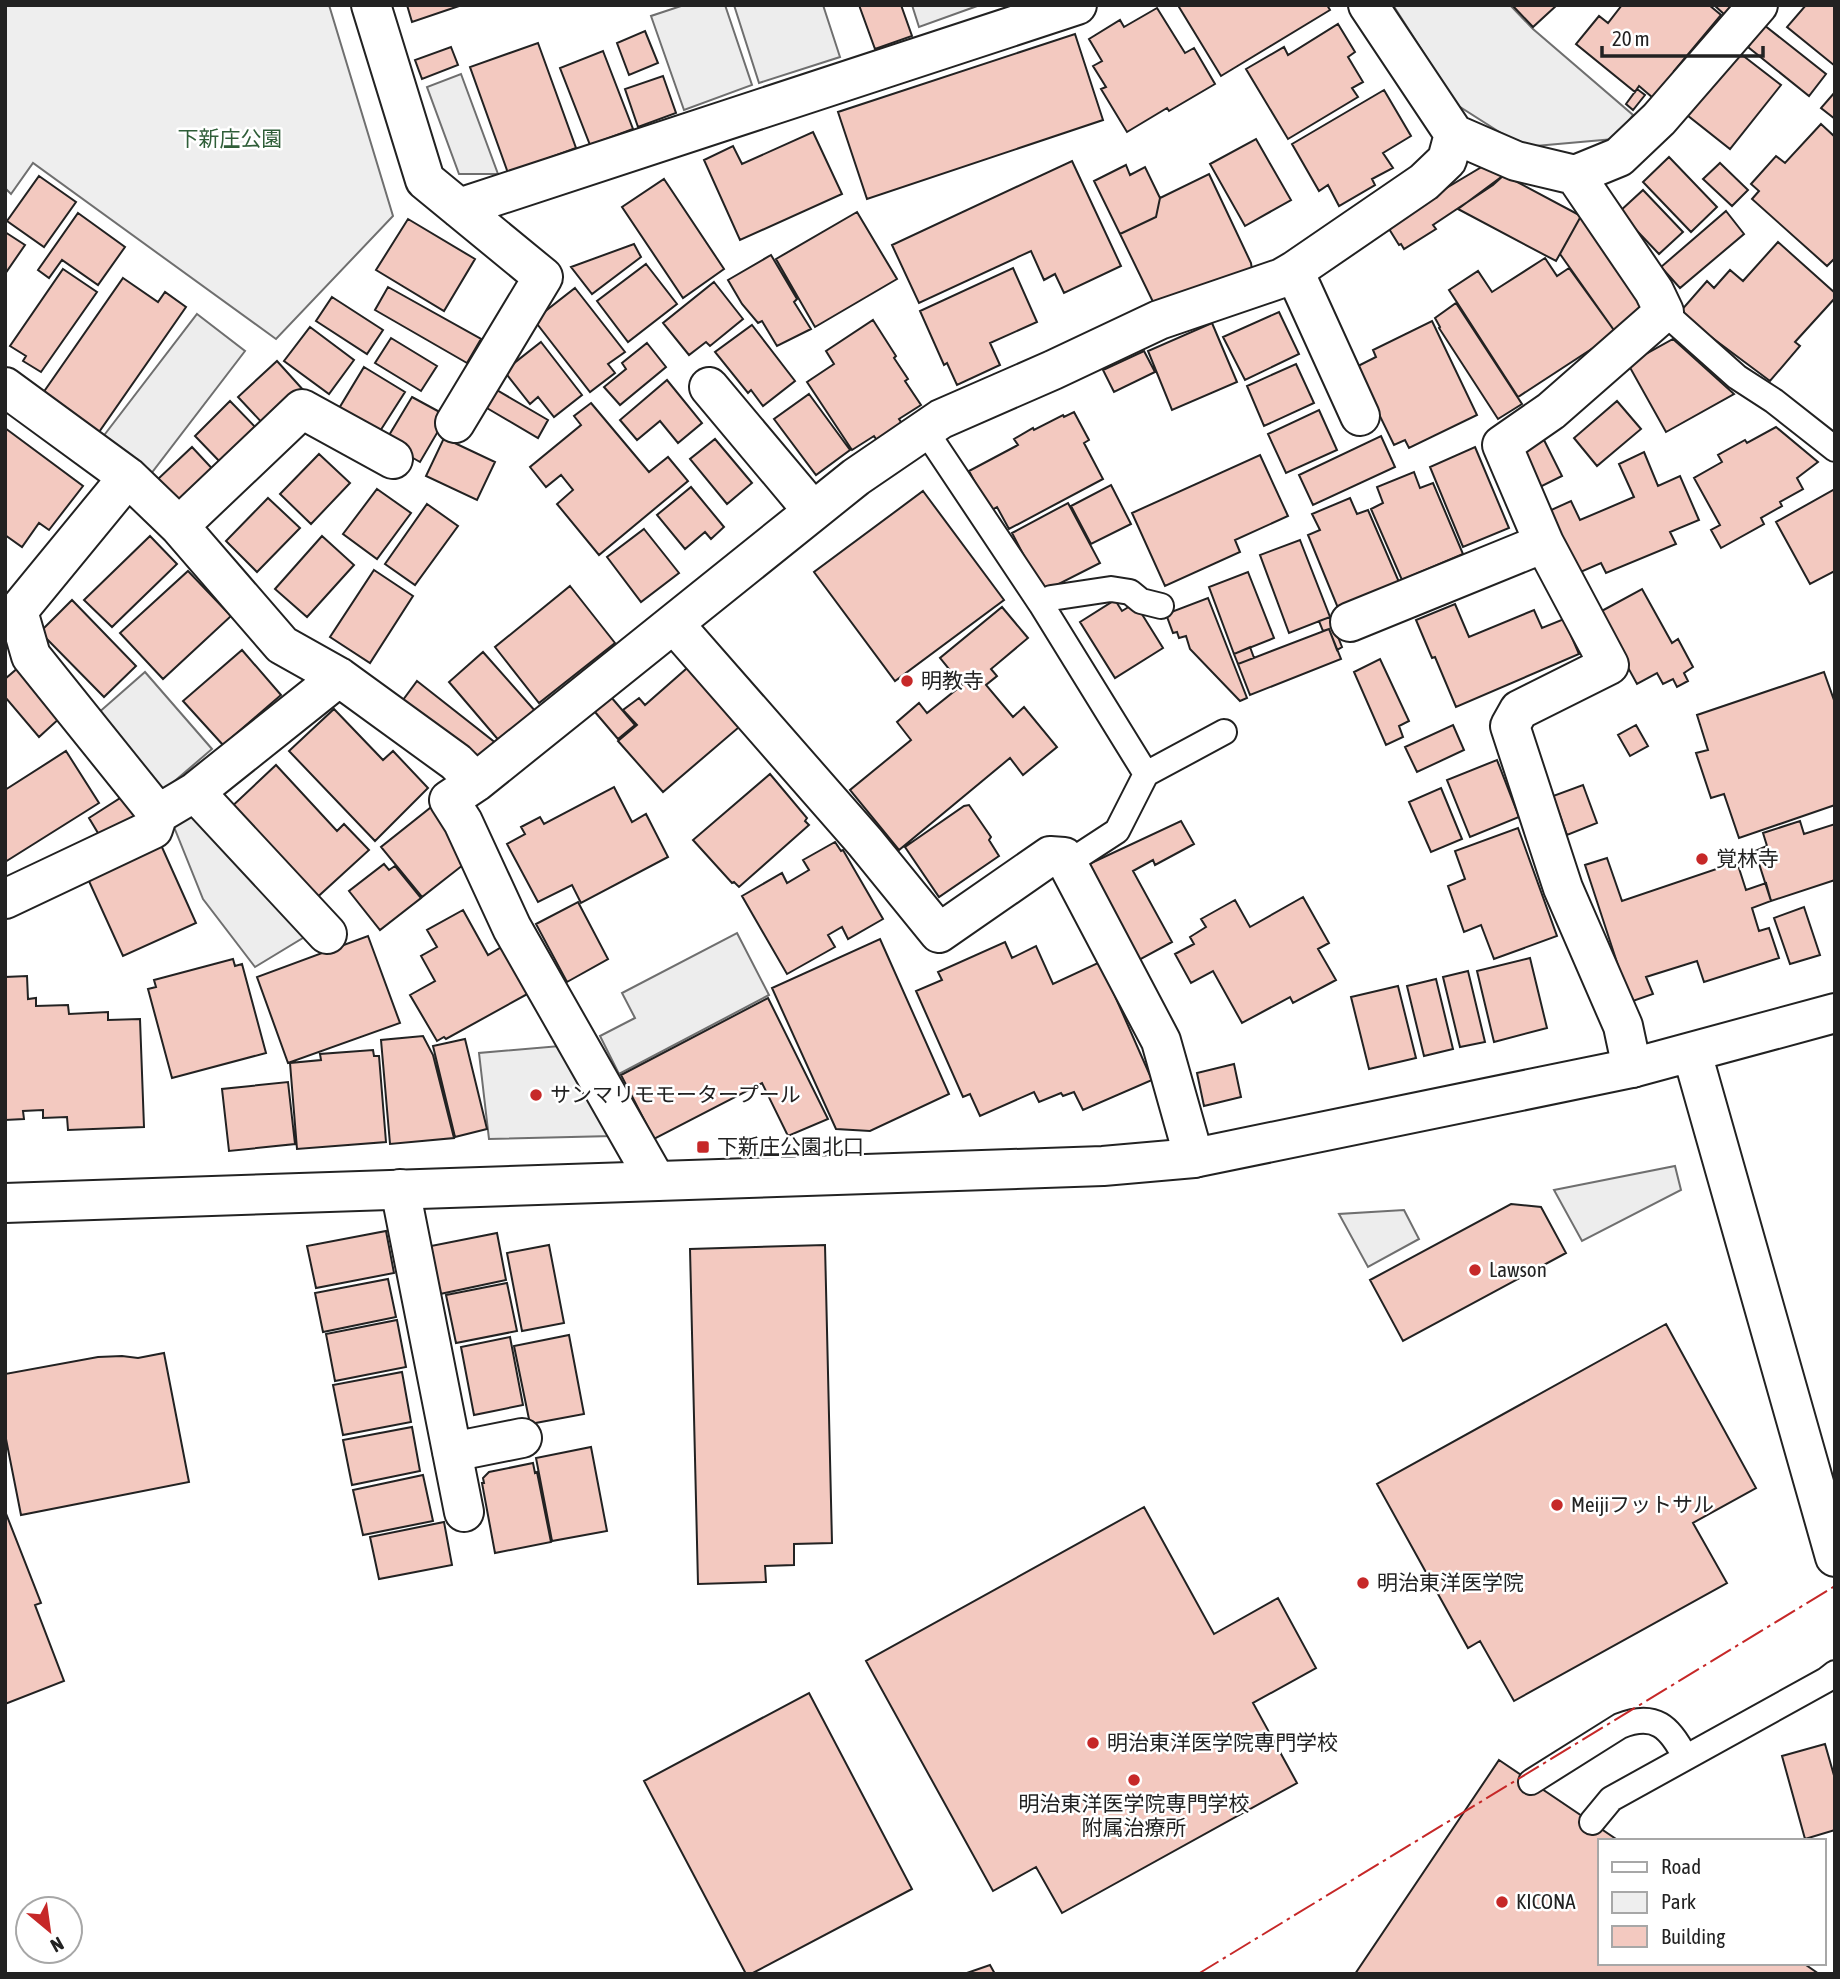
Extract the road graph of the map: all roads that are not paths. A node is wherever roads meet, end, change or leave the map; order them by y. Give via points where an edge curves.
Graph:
1 (371, 5) edge
2 (1077, 5) edge
3 (1368, 5) edge
4 (1758, 5) edge
5 (1454, 134) junction
6 (1575, 175) junction
7 (459, 208) junction
8 (1294, 271) junction
9 (1664, 312) junction
10 (5, 387) edge
11 (709, 387) dead end
12 (1360, 416) dead end
13 (455, 423) dead end
14 (925, 430) junction
15 (1835, 449) edge
16 (393, 459) dead end
17 (128, 477) junction
18 (813, 512) junction
19 (179, 526) junction
20 (1544, 543) junction
21 (1041, 604) junction
22 (1161, 606) dead end
23 (1350, 622) dead end
24 (674, 624) junction
25 (339, 677) junction
26 (1224, 732) dead end
27 (1146, 774) junction
28 (476, 782) junction
29 (195, 792) junction
30 (158, 814) junction
31 (1068, 863) junction
32 (5, 899) edge
33 (327, 934) dead end
34 (1835, 1013) edge
35 (1692, 1053) junction
36 (1632, 1068) junction
37 (1194, 1158) junction
38 (656, 1181) junction
39 (400, 1189) junction
40 (5, 1203) edge
41 (522, 1438) dead end
42 (452, 1452) junction
43 (464, 1512) dead end
44 (1835, 1557) edge
45 (1835, 1673) edge
46 (1685, 1757) junction
47 (1531, 1782) dead end
48 (1592, 1822) dead end

1 - 7 street via 425,180
2 - 7 street
3 - 5 street
4 - 6 street via 1659,119 1619,157
5 - 6 street via 1516,161
5 - 8 street via 1447,160 1424,182
6 - 9 street
7 - 13 street via 543,277
8 - 12 street
8 - 14 street via 1159,320
9 - 15 lane via 1737,377
9 - 20 street via 1551,411 1502,445
10 - 17 street
11 - 18 street
14 - 18 street
14 - 21 lane
16 - 19 street via 302,409
17 - 19 street
17 - 30 street via 18,611 31,656
18 - 24 street
19 - 25 street via 282,645
20 - 23 street
20 - 36 street via 1609,665 1519,710 1510,726 1563,888 1623,1026
21 - 22 lane via 1051,598 1111,589
21 - 27 lane
24 - 28 street
24 - 31 street via 939,933 1050,856 1064,857
25 - 28 street via 456,762
25 - 29 street
26 - 27 lane
27 - 31 lane via 1117,831
28 - 38 street via 449,800 512,928
29 - 30 street
29 - 33 street
30 - 32 street via 153,829
31 - 37 street via 1161,1041
34 - 35 street
35 - 36 street
35 - 44 street
36 - 37 street
37 - 38 street via 1103,1166
38 - 39 street
39 - 40 street
39 - 42 street
41 - 42 street
42 - 43 street
45 - 46 lane
46 - 47 lane via 1667,1729 1636,1720
46 - 48 lane via 1611,1799

